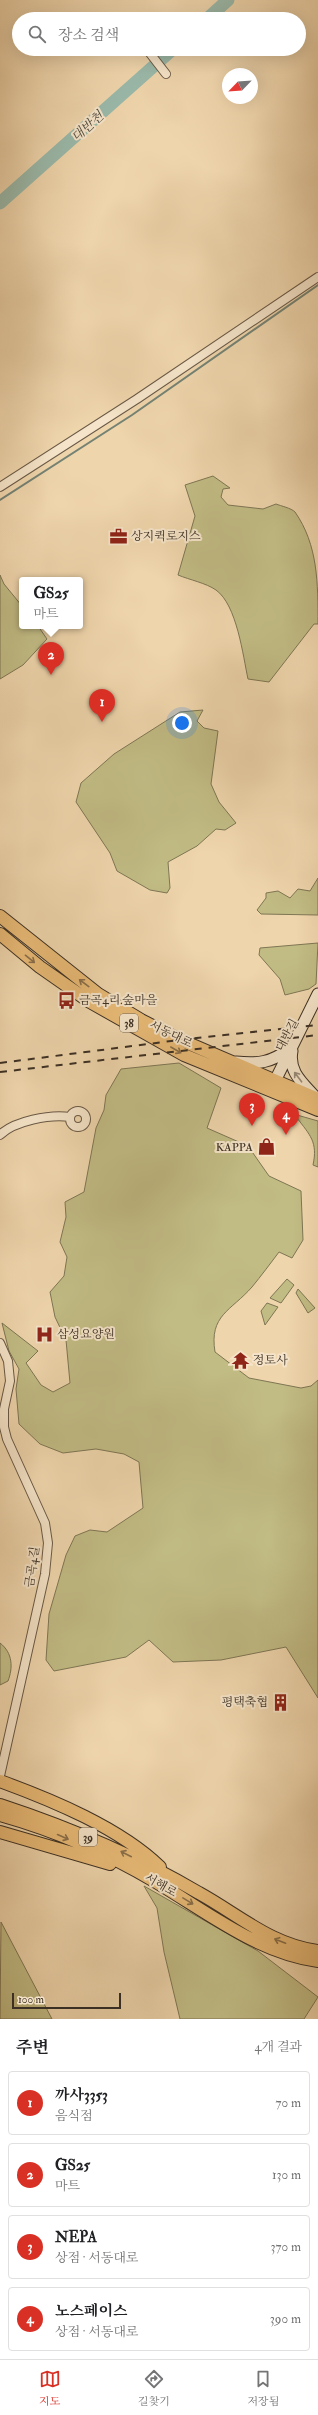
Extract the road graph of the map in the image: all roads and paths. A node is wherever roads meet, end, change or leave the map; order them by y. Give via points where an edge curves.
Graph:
1 (152, 56) edge
2 (166, 74) dead end
3 (318, 277) edge
4 (0, 486) edge
5 (0, 916) edge
6 (0, 934) edge
7 (318, 994) edge
8 (318, 1000) edge
9 (291, 1050) junction
10 (229, 1061) junction
11 (275, 1086) junction
12 (318, 1102) edge
13 (70, 1117) dead end
14 (0, 1135) edge
15 (0, 1343) edge
16 (0, 1776) edge
17 (0, 1781) edge
18 (0, 1805) edge
19 (0, 1815) edge
20 (0, 1832) edge
21 (131, 1869) junction
22 (172, 1879) junction
23 (318, 1951) edge
24 (318, 1961) edge

1 - 2 street
3 - 4 street via 137,399
10 -> 5 main road, 서동대로 / 38 via 176,1038 98,994
6 -> 11 main road, 서동대로 / 38 via 40,967 90,1002 184,1055
7 - 9 street, 대반길
8 - 9 street, 대반길
9 - 10 street via 264,1063
9 - 11 street
12 -> 9 street via 295,1074 290,1061
10 - 11 main road, 서동대로 / 38
11 - 12 main road, 서동대로 / 38
13 - 14 street via 22,1122
15 - 16 street, 금곡4길 via 8,1361 10,1381 4,1409 7,1439 45,1523 48,1543 45,1574
17 - 22 main road via 99,1825 133,1845
22 -> 18 main road, 서해로 / 39 via 101,1842
19 -> 21 main road, 서해로 / 39 via 34,1825 103,1854
20 - 21 main road
21 -> 24 main road, 서해로 / 39 via 265,1947 290,1956
23 -> 22 main road, 서해로 / 39 via 291,1945 264,1934 200,1893

